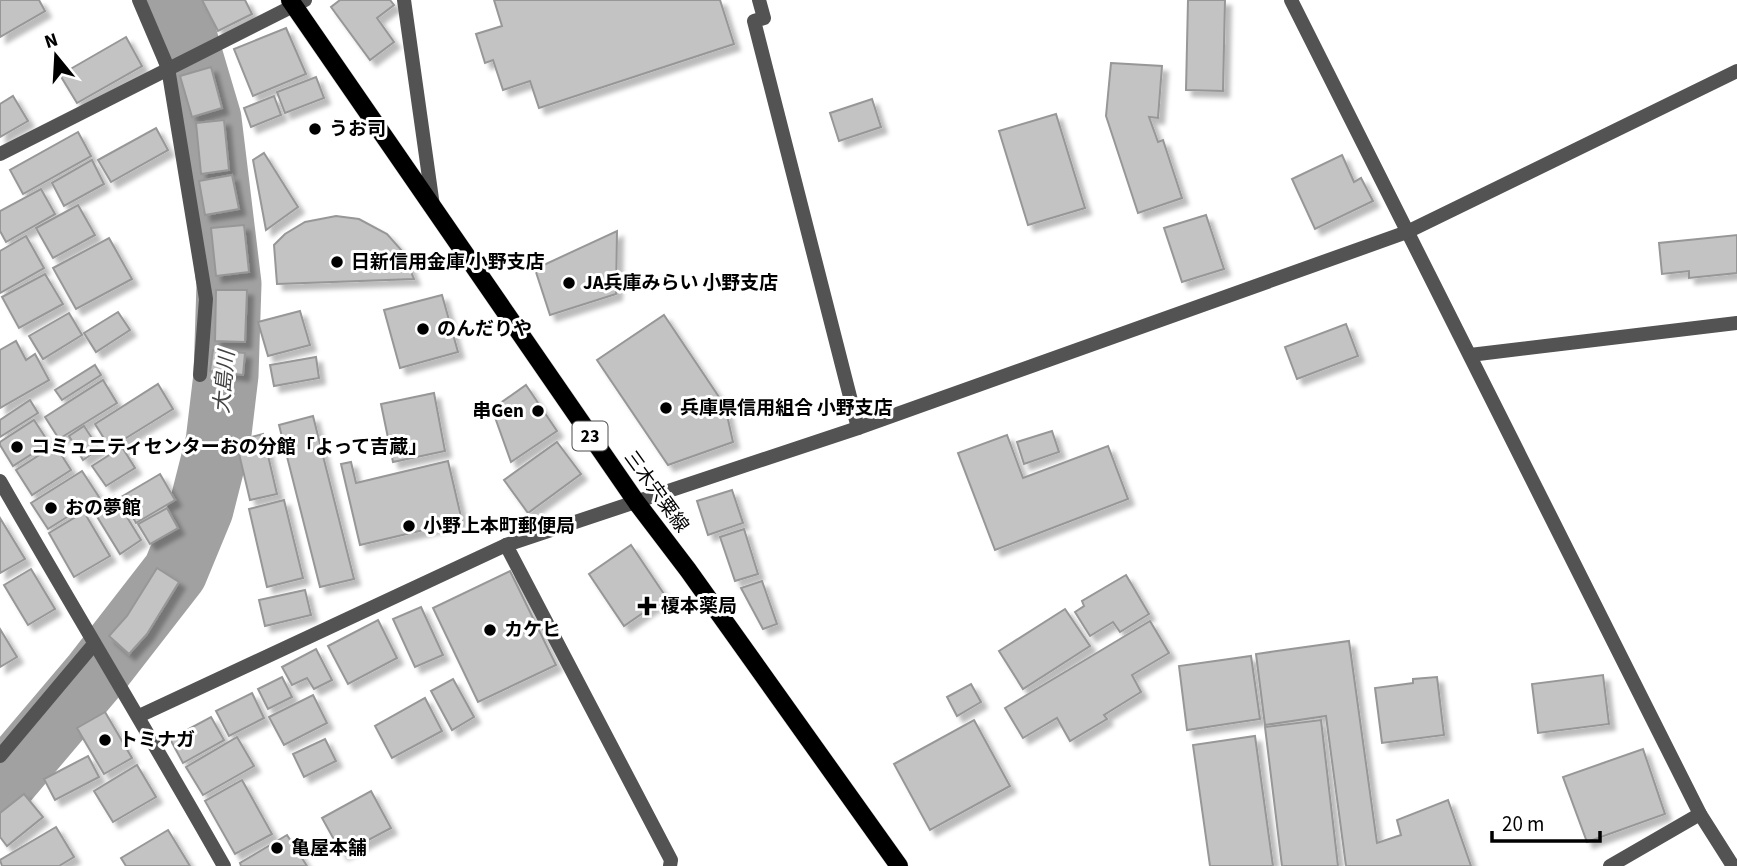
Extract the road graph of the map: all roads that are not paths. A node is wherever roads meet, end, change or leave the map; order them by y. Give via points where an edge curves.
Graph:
1 (139, 0) edge
2 (404, 0) edge
3 (759, 0) edge
4 (1291, 0) edge
5 (296, 2) edge
6 (168, 68) junction
7 (1737, 71) edge
8 (0, 154) edge
9 (433, 208) junction
10 (1407, 232) junction
11 (1737, 323) edge
12 (1470, 355) junction
13 (200, 375) dead end
14 (858, 428) junction
15 (0, 481) edge
16 (637, 503) junction
17 (506, 545) junction
18 (94, 644) junction
19 (139, 716) junction
20 (0, 756) edge
21 (1700, 814) junction
22 (224, 866) edge
23 (670, 866) edge
24 (899, 866) edge
25 (1610, 866) edge
26 (1733, 866) edge

1 - 6 street
2 - 9 street
3 - 14 street via 765,18 754,21
4 - 10 street
5 - 6 street
5 - 9 main road, 三木宍粟線 / 23
6 - 8 street
6 - 13 street via 206,299
7 - 10 street
9 - 16 main road, 三木宍粟線 / 23
10 - 12 street
10 - 14 street
11 - 12 street
12 - 21 street
14 - 16 street
15 - 18 street
16 - 17 street
16 - 24 main road, 三木宍粟線 / 23
17 - 19 street
17 - 23 street via 671,860
18 - 19 street
18 - 20 street
19 - 22 street
21 - 25 street
21 - 26 street

